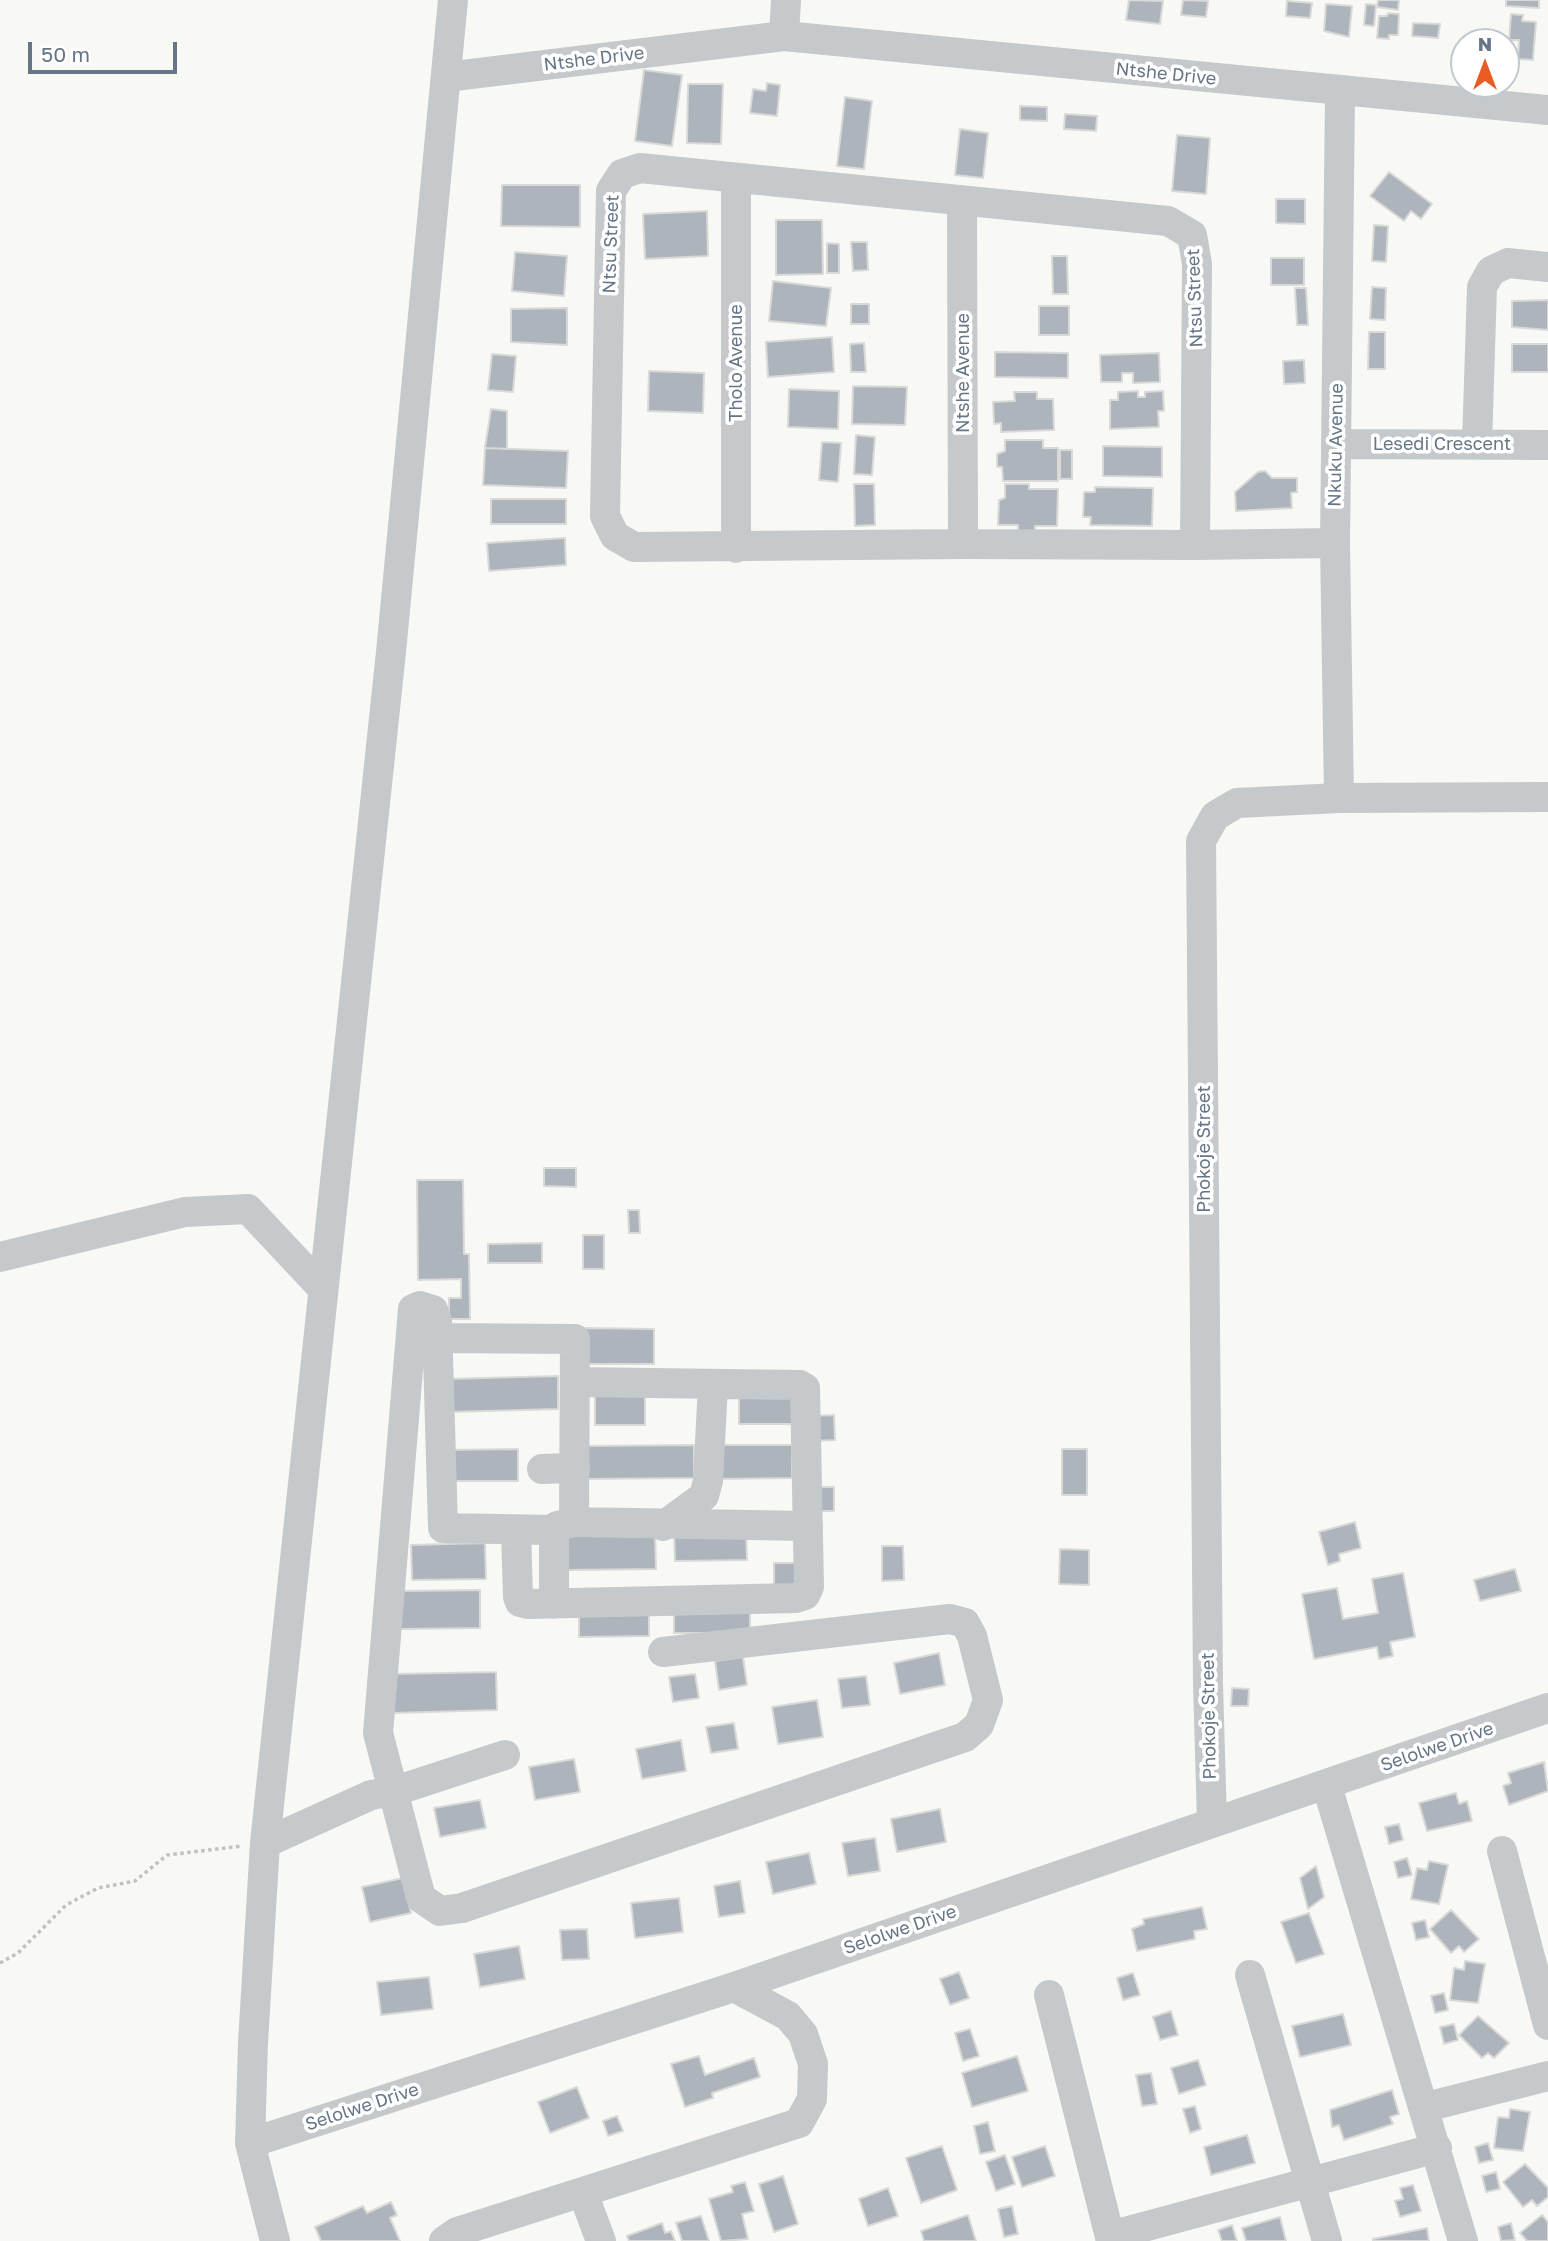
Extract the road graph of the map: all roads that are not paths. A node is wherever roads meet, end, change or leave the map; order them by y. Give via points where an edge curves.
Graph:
1 (453, 0) edge
2 (786, 0) edge
3 (784, 36) junction
4 (446, 77) junction
5 (1340, 92) junction
6 (1548, 110) edge
7 (736, 178) junction
8 (962, 202) junction
9 (1548, 267) edge
10 (1336, 444) junction
11 (1476, 444) junction
12 (1548, 445) edge
13 (1335, 543) junction
14 (964, 544) junction
15 (1195, 545) junction
16 (736, 548) junction
17 (1548, 797) edge
18 (1339, 798) junction
19 (0, 1257) edge
20 (323, 1289) junction
21 (437, 1338) junction
22 (576, 1382) junction
23 (713, 1385) junction
24 (441, 1419) junction
25 (404, 1420) junction
26 (575, 1468) junction
27 (542, 1469) dead end
28 (564, 1526) junction
29 (663, 1526) junction
30 (808, 1526) junction
31 (397, 1528) junction
32 (443, 1528) junction
33 (516, 1530) junction
34 (554, 1604) junction
35 (663, 1652) dead end
36 (1548, 1708) edge
37 (505, 1755) dead end
38 (1327, 1786) junction
39 (395, 1791) junction
40 (1212, 1823) junction
41 (265, 1843) junction
42 (1502, 1850) dead end
43 (1250, 1975) dead end
44 (734, 1987) junction
45 (1049, 1995) dead end
46 (1548, 2025) edge
47 (1548, 2076) edge
48 (1426, 2108) junction
49 (250, 2143) junction
50 (1437, 2148) junction
51 (1311, 2184) junction
52 (583, 2193) junction
53 (1110, 2239) edge
54 (275, 2241) edge
55 (444, 2241) edge
56 (601, 2241) edge
57 (1327, 2241) edge
58 (1464, 2241) edge

1 - 4 street
2 - 3 street
3 - 4 street, Ntshe Drive
3 - 5 street, Ntshe Drive
4 - 20 street
5 - 6 street, Ntshe Drive
5 - 10 street, Nkuku Avenue
7 - 8 street, Ntsu Street
7 - 16 street, Tholo Avenue
7 - 16 street, Ntsu Street via 640,167 622,174 611,191 605,516 615,536 634,547
8 - 14 street, Ntshe Avenue
8 - 15 street, Ntsu Street via 1168,221 1192,235 1197,264
9 - 11 street via 1508,263 1491,271 1482,287
10 - 11 street, Lesedi Crescent
10 - 13 street, Nkuku Avenue
11 - 12 street, Lesedi Crescent
13 - 15 street, Ntsu Street
13 - 18 street, Nkuku Avenue
14 - 15 street, Ntsu Street
14 - 16 street, Ntsu Street
17 - 18 street, Phokoje Street
18 - 40 street, Phokoje Street via 1237,803 1215,816 1202,841
19 - 20 street via 185,1212 248,1209
20 - 41 street
21 - 22 street via 575,1339
21 - 24 street
21 - 25 street via 433,1310 413,1309
22 - 23 street
22 - 26 street
23 - 29 street via 709,1481 704,1496
23 - 30 street via 805,1388
24 - 25 street
24 - 32 street
25 - 31 street
26 - 27 street
26 - 28 street
28 - 29 street
28 - 33 street
28 - 34 street
29 - 30 street
30 - 34 street via 808,1587 796,1598
31 - 32 street
31 - 39 street via 378,1733
32 - 33 street
33 - 34 street via 520,1602
35 - 39 street via 950,1619 965,1623 972,1636 988,1700 979,1726 965,1737 462,1908 440,1911 421,1898
36 - 38 street, Selolwe Drive
37 - 39 street
38 - 40 street, Selolwe Drive
38 - 48 street
39 - 41 street via 371,1795
40 - 44 street, Selolwe Drive
41 - 49 street
42 - 46 street
43 - 51 street
44 - 49 street, Selolwe Drive
44 - 52 street via 788,2016 803,2034 813,2064 812,2099 799,2123
45 - 53 street
47 - 48 street
48 - 50 street
49 - 54 street
50 - 51 street
50 - 58 street
51 - 53 street
51 - 57 street
52 - 55 street via 457,2232
52 - 56 street

